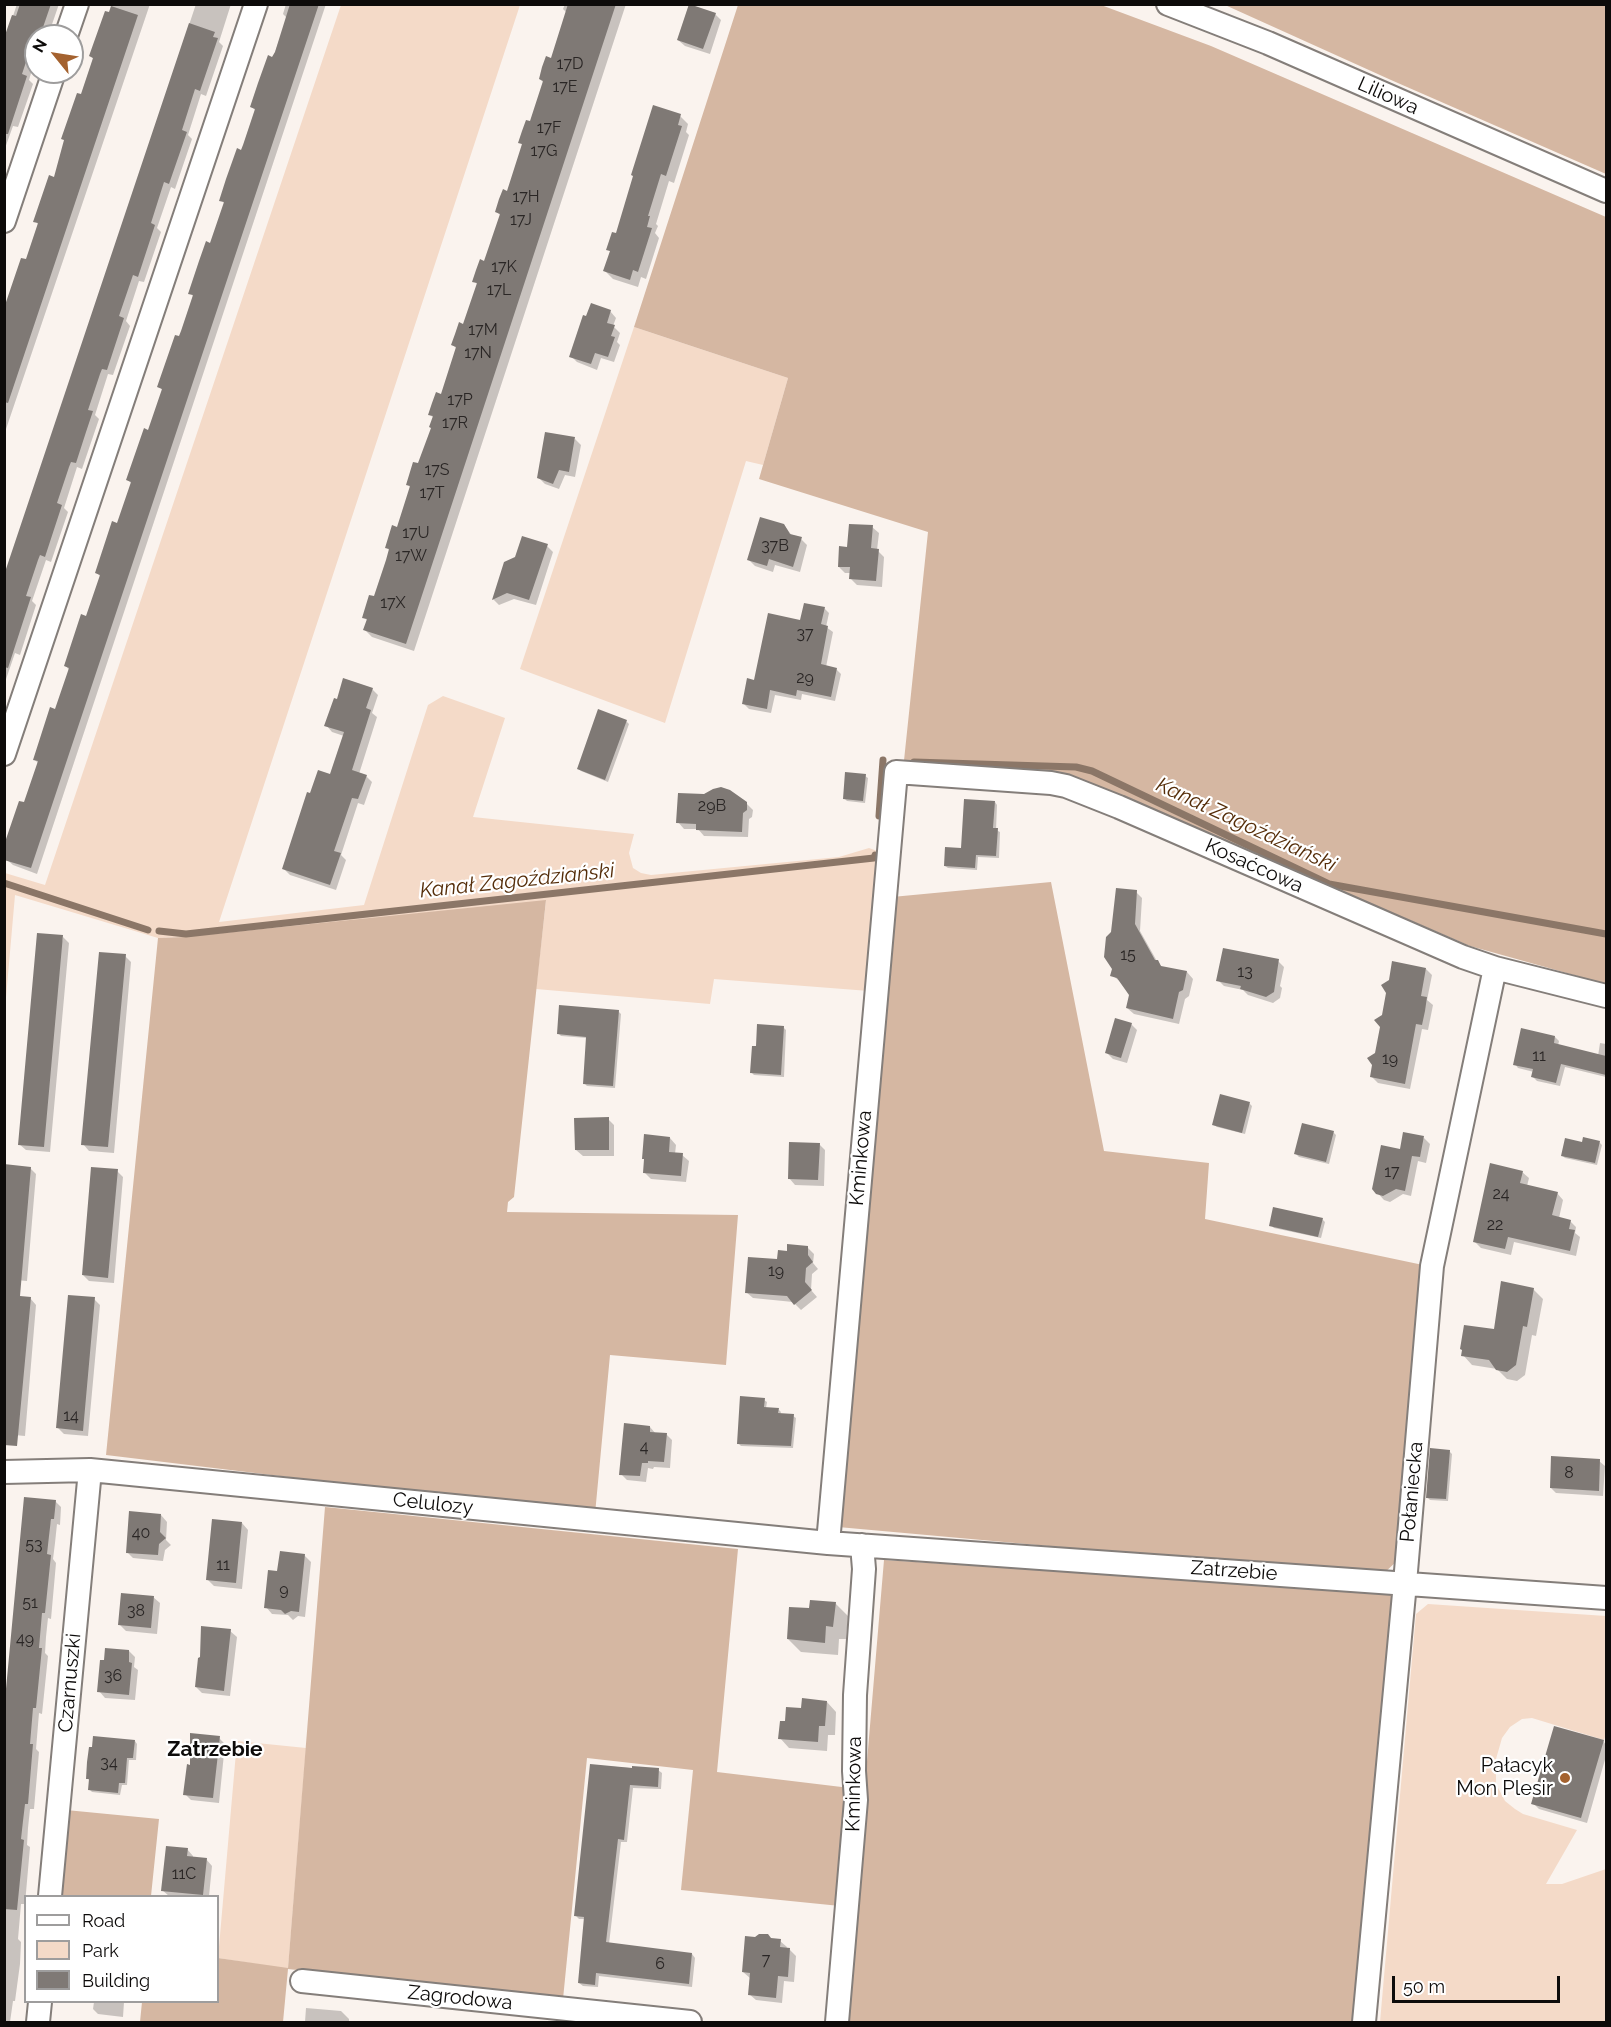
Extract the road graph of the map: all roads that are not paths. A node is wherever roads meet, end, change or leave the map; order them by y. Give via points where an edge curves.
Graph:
1 (77, 4) edge
2 (256, 4) edge
3 (1168, 4) edge
4 (70, 24) edge
5 (50, 84) edge
6 (1606, 191) edge
7 (4, 221) edge
8 (4, 754) edge
9 (896, 772) joint
10 (1495, 968) junction
11 (1606, 996) edge
12 (90, 1470) junction
13 (4, 1472) edge
14 (828, 1543) junction
15 (862, 1545) junction
16 (1405, 1583) junction
17 (1606, 1598) edge
18 (50, 1895) edge
19 (302, 1981) dead end
20 (40, 2003) edge
21 (38, 2022) edge
22 (690, 2022) edge
23 (837, 2022) edge
24 (1364, 2022) edge

1 - 4 street
2 - 8 street
3 - 6 street, Liliowa via 1268,43
5 - 7 street
9 - 10 street, Kosaćcowa via 1066,786
9 - 14 street, Kminkowa
10 - 11 street, Kosaćcowa
10 - 16 street, Połaniecka via 1431,1266
12 - 13 street, Celulozy
12 - 14 street, Celulozy
12 - 18 street, Czarnuszki
14 - 15 street, Celulozy
15 - 16 street, Zatrzebie
15 - 23 street, Kminkowa via 864,1569 855,1695 856,1800
16 - 17 street, Zatrzebie
16 - 24 street, Połaniecka
19 - 22 street, Zagrodowa
20 - 21 street

